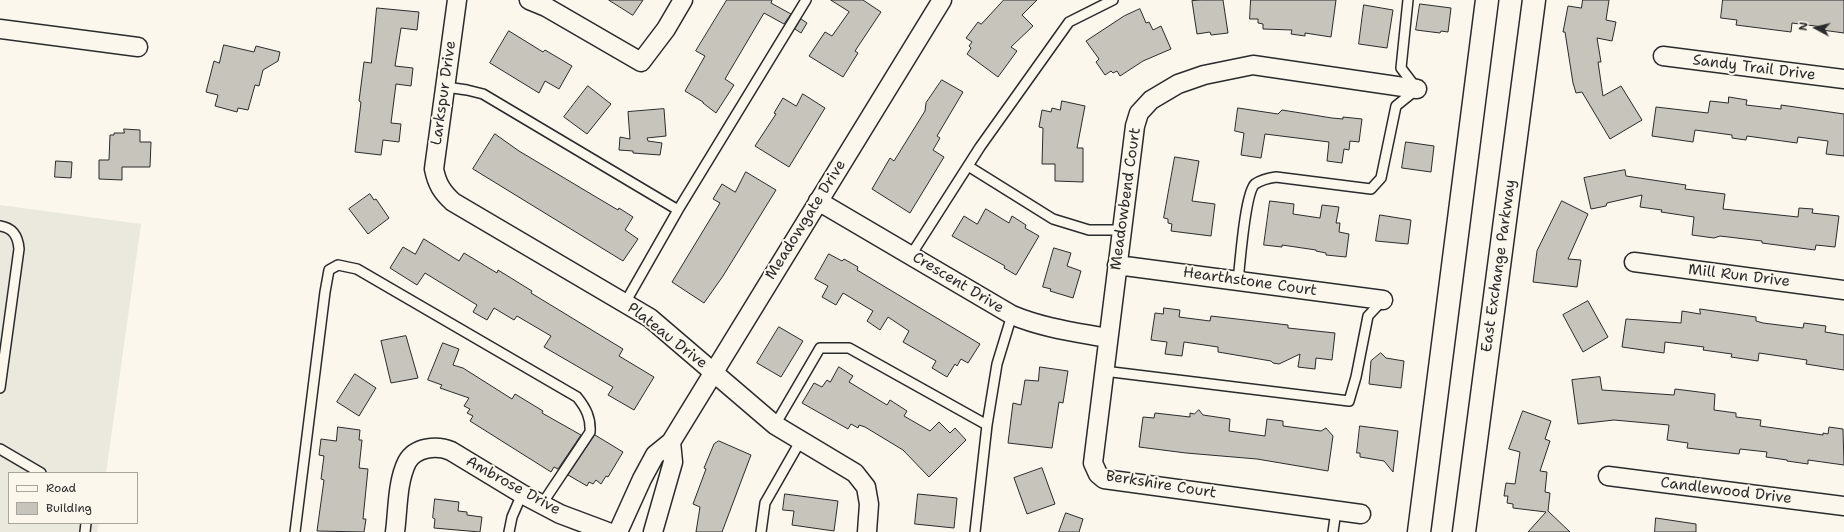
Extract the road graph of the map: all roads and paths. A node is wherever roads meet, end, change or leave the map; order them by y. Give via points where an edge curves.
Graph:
1 (457, 0) edge
2 (529, 0) edge
3 (683, 0) edge
4 (806, 0) edge
5 (942, 0) edge
6 (1113, 0) edge
7 (1408, 0) edge
8 (1487, 0) edge
9 (1534, 0) edge
10 (0, 29) edge
11 (138, 47) dead end
12 (1663, 56) dead end
13 (1844, 79) edge
14 (446, 87) junction
15 (1417, 89) junction
16 (968, 166) junction
17 (439, 186) joint
18 (818, 201) junction
19 (678, 210) junction
20 (0, 226) edge
21 (1122, 230) junction
22 (911, 255) junction
23 (1634, 262) dead end
24 (1117, 265) junction
25 (1238, 281) junction
26 (1844, 290) edge
27 (1383, 300) joint
28 (624, 303) junction
29 (1012, 315) junction
30 (1107, 338) junction
31 (1104, 371) junction
32 (713, 372) junction
33 (0, 384) edge
34 (775, 425) junction
35 (987, 425) junction
36 (801, 440) junction
37 (671, 442) junction
38 (0, 449) edge
39 (39, 472) edge
40 (1608, 476) dead end
41 (522, 494) junction
42 (542, 504) junction
43 (1844, 506) edge
44 (1336, 511) junction
45 (1361, 514) dead end
46 (295, 532) edge
47 (395, 532) edge
48 (509, 532) edge
49 (608, 532) edge
50 (618, 532) edge
51 (653, 532) edge
52 (761, 532) edge
53 (868, 532) edge
54 (974, 532) edge
55 (1333, 532) edge
56 (1419, 532) edge
57 (1464, 532) edge

1 - 14 street, Larkspur Drive
2 - 3 street via 546,7 641,62 666,29
4 - 19 lane
5 - 18 street, Meadowgate Drive
6 - 16 lane via 1069,22
7 - 15 lane via 1401,68
8 - 56 main road
9 - 57 main road, East Exchange Parkway
10 - 11 street
12 - 13 street, Sandy Trail Drive
14 - 17 street, Larkspur Drive via 434,169
14 - 19 lane via 483,94
15 - 21 street, Meadowbend Court via 1253,66 1211,74 1178,84 1151,100 1139,113 1135,126
15 - 25 lane via 1396,106 1381,178 1371,189 1276,177 1254,185 1248,199
16 - 21 lane via 1052,219 1088,230
16 - 22 lane
17 - 28 street, Plateau Drive via 453,202
18 - 22 street, Crescent Drive
18 - 32 street, Meadowgate Drive
19 - 28 lane
20 - 33 lane via 8,227 13,232 17,237 19,249
21 - 24 street, Meadowbend Court
22 - 29 street, Crescent Drive
23 - 26 street, Mill Run Drive
24 - 25 street, Hearthstone Court
24 - 30 street, Meadowbend Court
25 - 27 street, Hearthstone Court
27 - 31 lane via 1368,316 1349,401
28 - 32 street, Plateau Drive via 650,318
29 - 30 street, Crescent Drive via 1056,329
29 - 35 lane via 997,364
30 - 31 street, Berkshire Court
31 - 44 street, Berkshire Court via 1093,463 1098,474 1104,479
32 - 34 street, Plateau Drive
32 - 37 street, Meadowgate Drive
34 - 35 lane via 820,348 849,348
34 - 36 street, Plateau Drive
35 - 54 lane
36 - 52 lane via 765,503
36 - 53 street, Plateau Drive via 856,473 866,487 869,504
37 - 50 street, Meadowgate Drive via 655,454
37 - 51 street via 673,462
38 - 39 lane
40 - 43 street, Candlewood Drive
41 - 42 street, Ambrose Drive
41 - 47 street, Ambrose Drive via 447,449 427,448 408,461 401,483
41 - 48 lane via 512,517
42 - 46 lane via 590,432 591,421 584,405 577,397 357,269 338,265 329,270 325,292
42 - 49 street, Ambrose Drive via 560,514
44 - 45 street, Berkshire Court
44 - 55 lane

